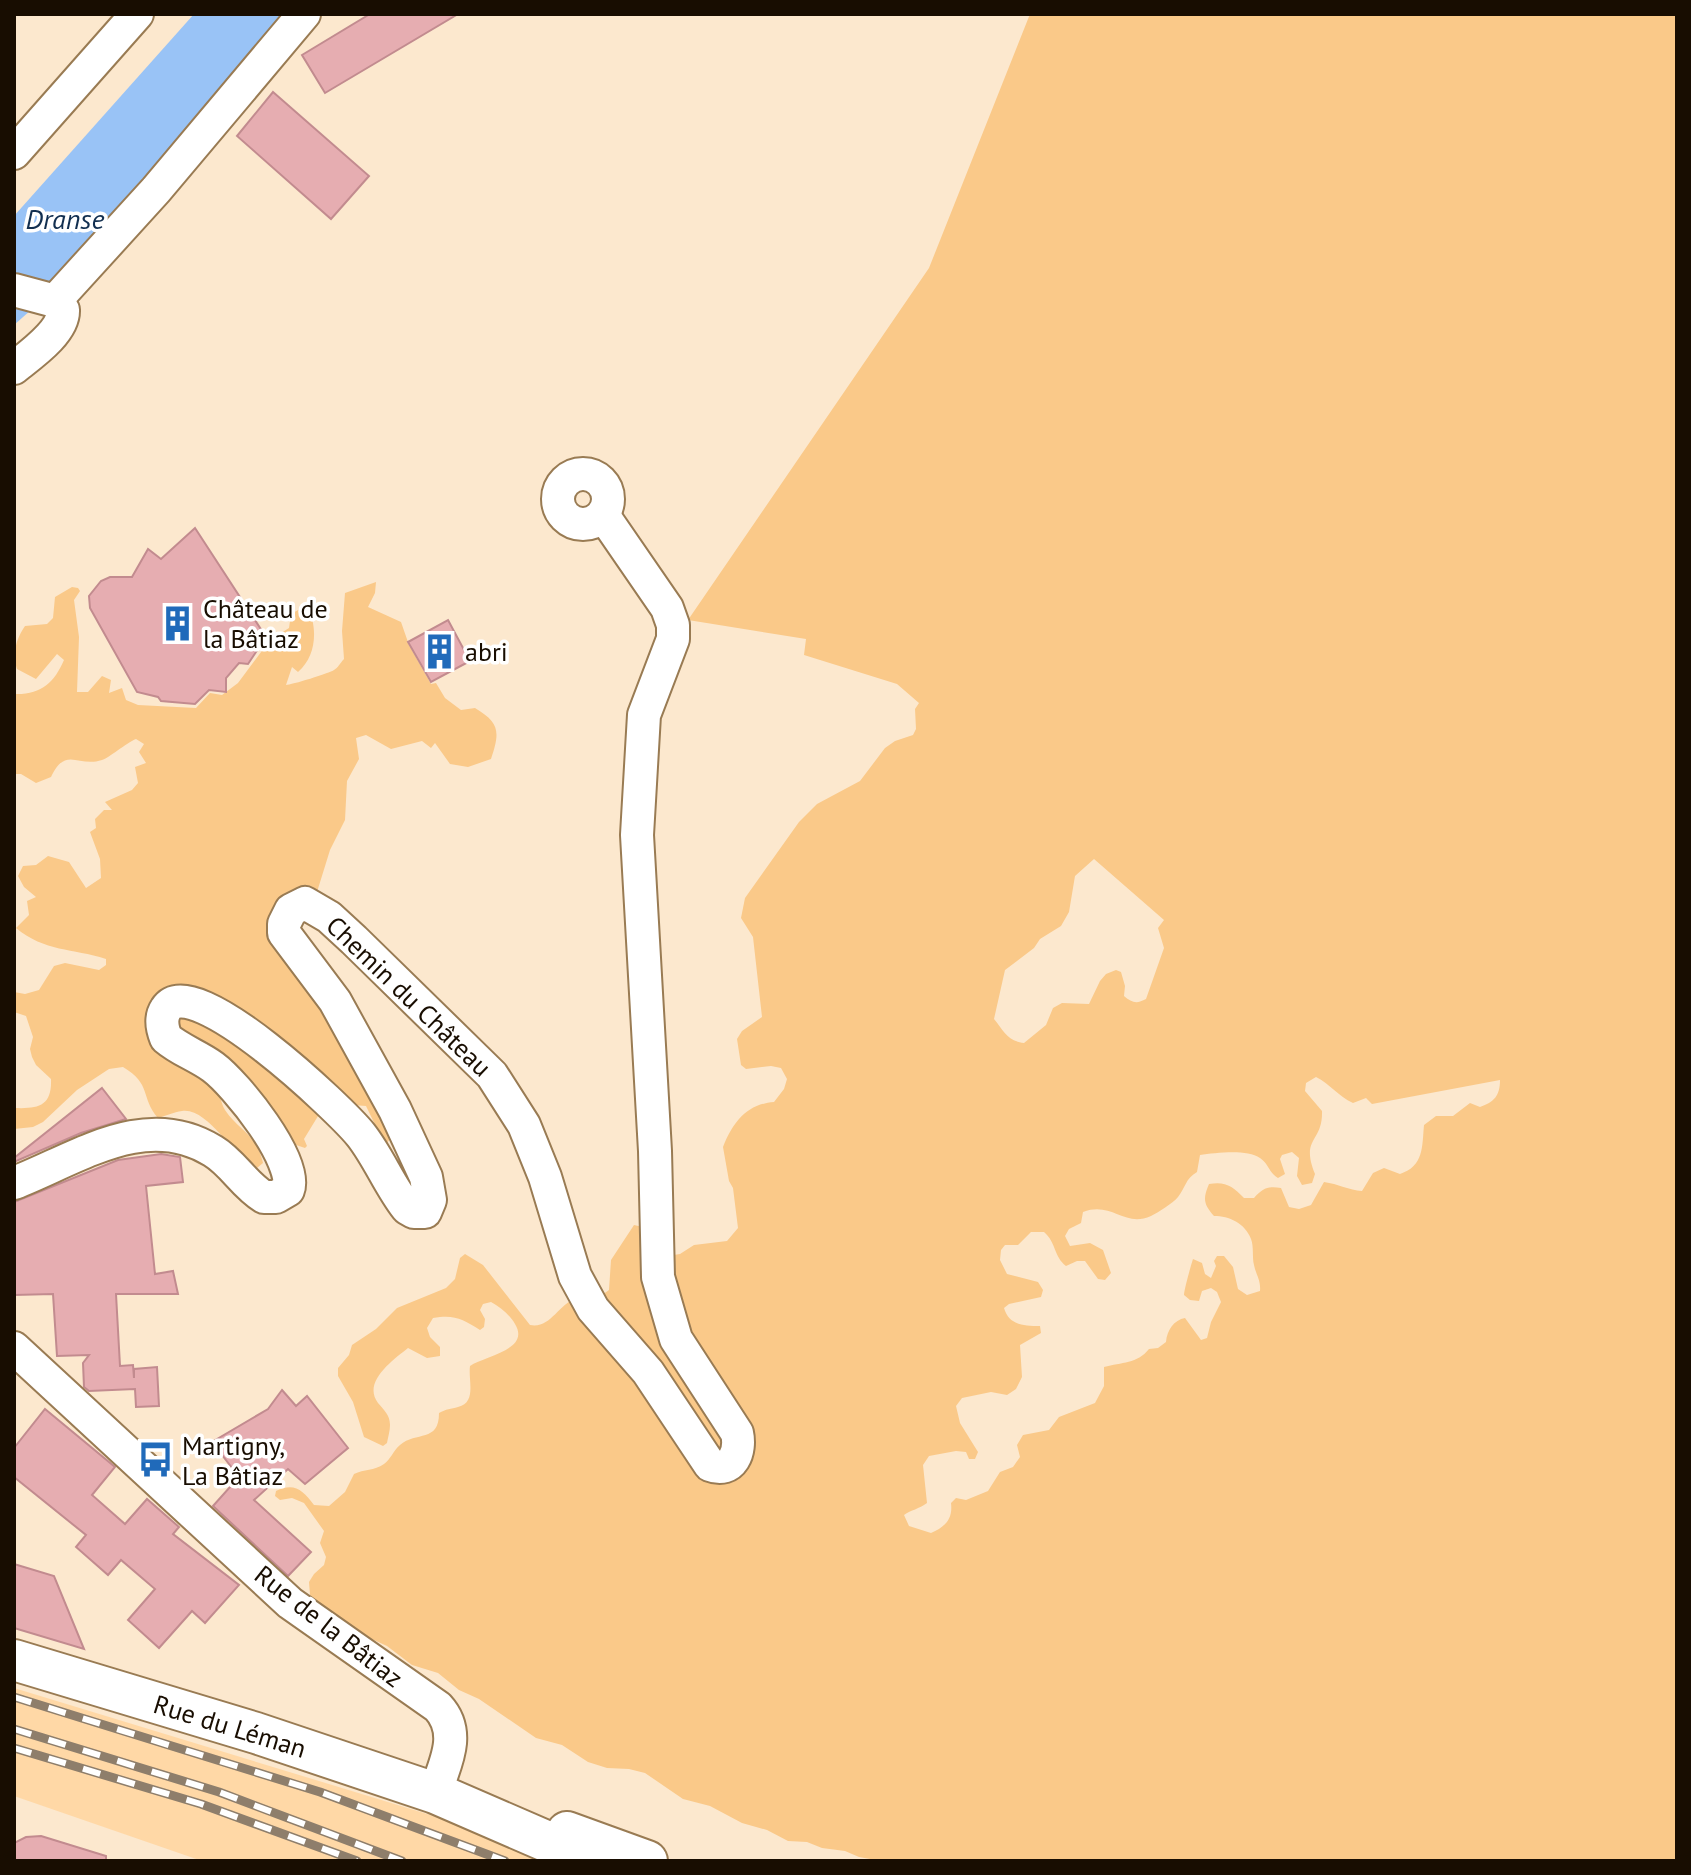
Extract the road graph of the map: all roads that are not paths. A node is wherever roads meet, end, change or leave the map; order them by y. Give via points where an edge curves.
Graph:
1 (137, 14) edge
2 (304, 14) edge
3 (14, 153) edge
4 (14, 290) edge
5 (55, 301) junction
6 (14, 368) edge
7 (603, 515) dead end
8 (14, 1183) edge
9 (14, 1348) edge
10 (14, 1660) edge
11 (440, 1795) junction
12 (592, 1861) edge
13 (647, 1861) edge

1 - 3 street
2 - 5 street
4 - 5 street
5 - 6 street via 64,316 43,345
7 - 8 street, Chemin du Château via 667,608 673,625 673,639 644,715 637,835 658,1277 676,1339 737,1433 740,1446 735,1457 725,1467 710,1465 648,1372 593,1309 575,1276 524,1125 492,1075 314,906 305,903 291,910 284,933 335,1001 395,1110 426,1177 430,1200 425,1212 407,1208 359,1133 322,1093 218,1015 183,1000 164,1011 166,1038 215,1069 241,1096 284,1160 291,1177 288,1190 264,1197 215,1152 166,1134 110,1141
9 - 11 street, Rue de la Bâtiaz via 290,1603 438,1707 452,1740
10 - 11 main road, Rue du Léman
11 - 12 main road, Rue du Léman
11 - 13 main road, Rue du Léman

